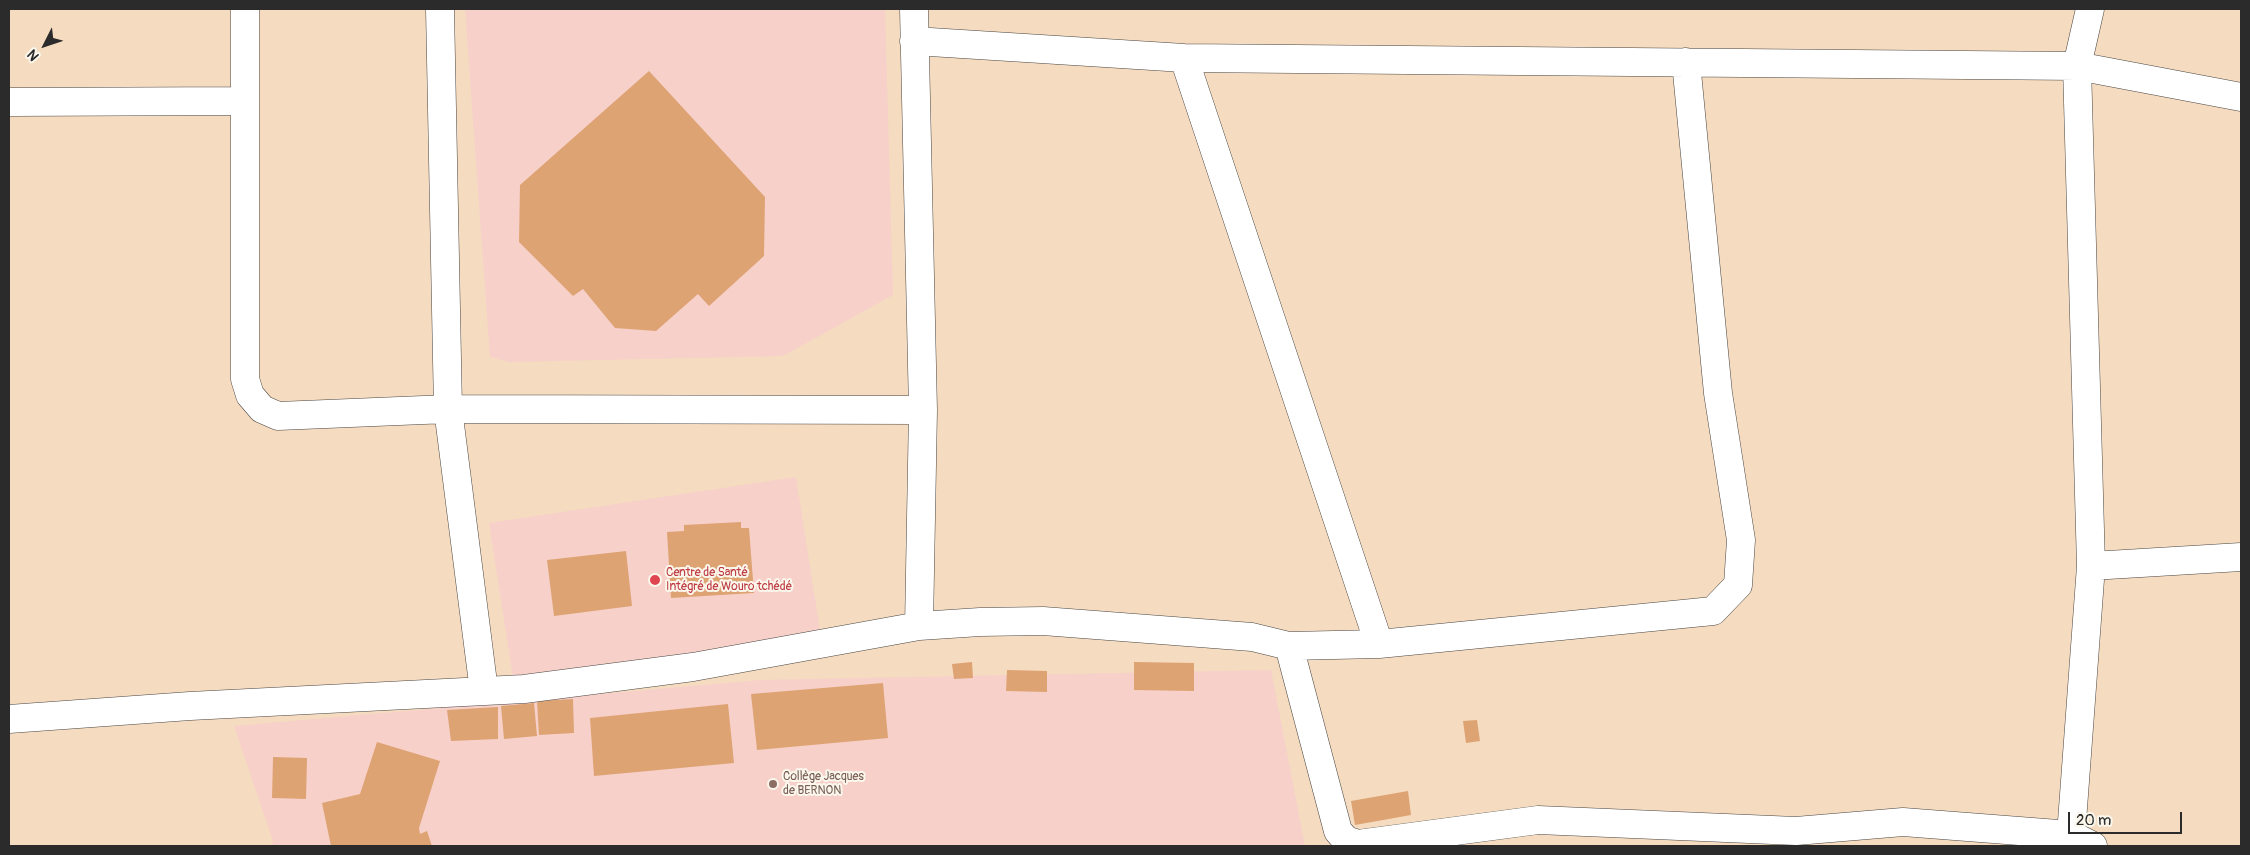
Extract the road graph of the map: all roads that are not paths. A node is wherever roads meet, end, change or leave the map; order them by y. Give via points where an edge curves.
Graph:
1 (245, 9) edge
2 (440, 9) edge
3 (914, 9) edge
4 (2090, 9) edge
5 (914, 41) junction
6 (1184, 58) junction
7 (1686, 62) junction
8 (2077, 66) junction
9 (2241, 97) edge
10 (245, 101) junction
11 (9, 102) edge
12 (448, 409) junction
13 (923, 410) junction
14 (2241, 557) edge
15 (2091, 566) junction
16 (919, 626) junction
17 (1379, 644) junction
18 (1289, 646) junction
19 (484, 691) junction
20 (9, 719) edge
21 (2082, 841) edge

1 - 10 street
2 - 12 street
3 - 5 street
4 - 8 street
5 - 6 street
5 - 13 street
6 - 7 street
6 - 17 street
7 - 8 street
7 - 17 street via 1718,393 1741,540 1738,585 1713,611
8 - 9 street
8 - 15 street
10 - 11 street
10 - 12 street via 245,378 250,395 262,409 278,416
12 - 13 street
12 - 19 street
13 - 16 street
14 - 15 street
15 - 21 street
16 - 18 street via 1044,621 1252,637
16 - 19 street via 693,667 524,689
17 - 18 street
18 - 21 street via 1338,831 1346,840 1358,844 1538,820 1796,831 1903,822
19 - 20 street

